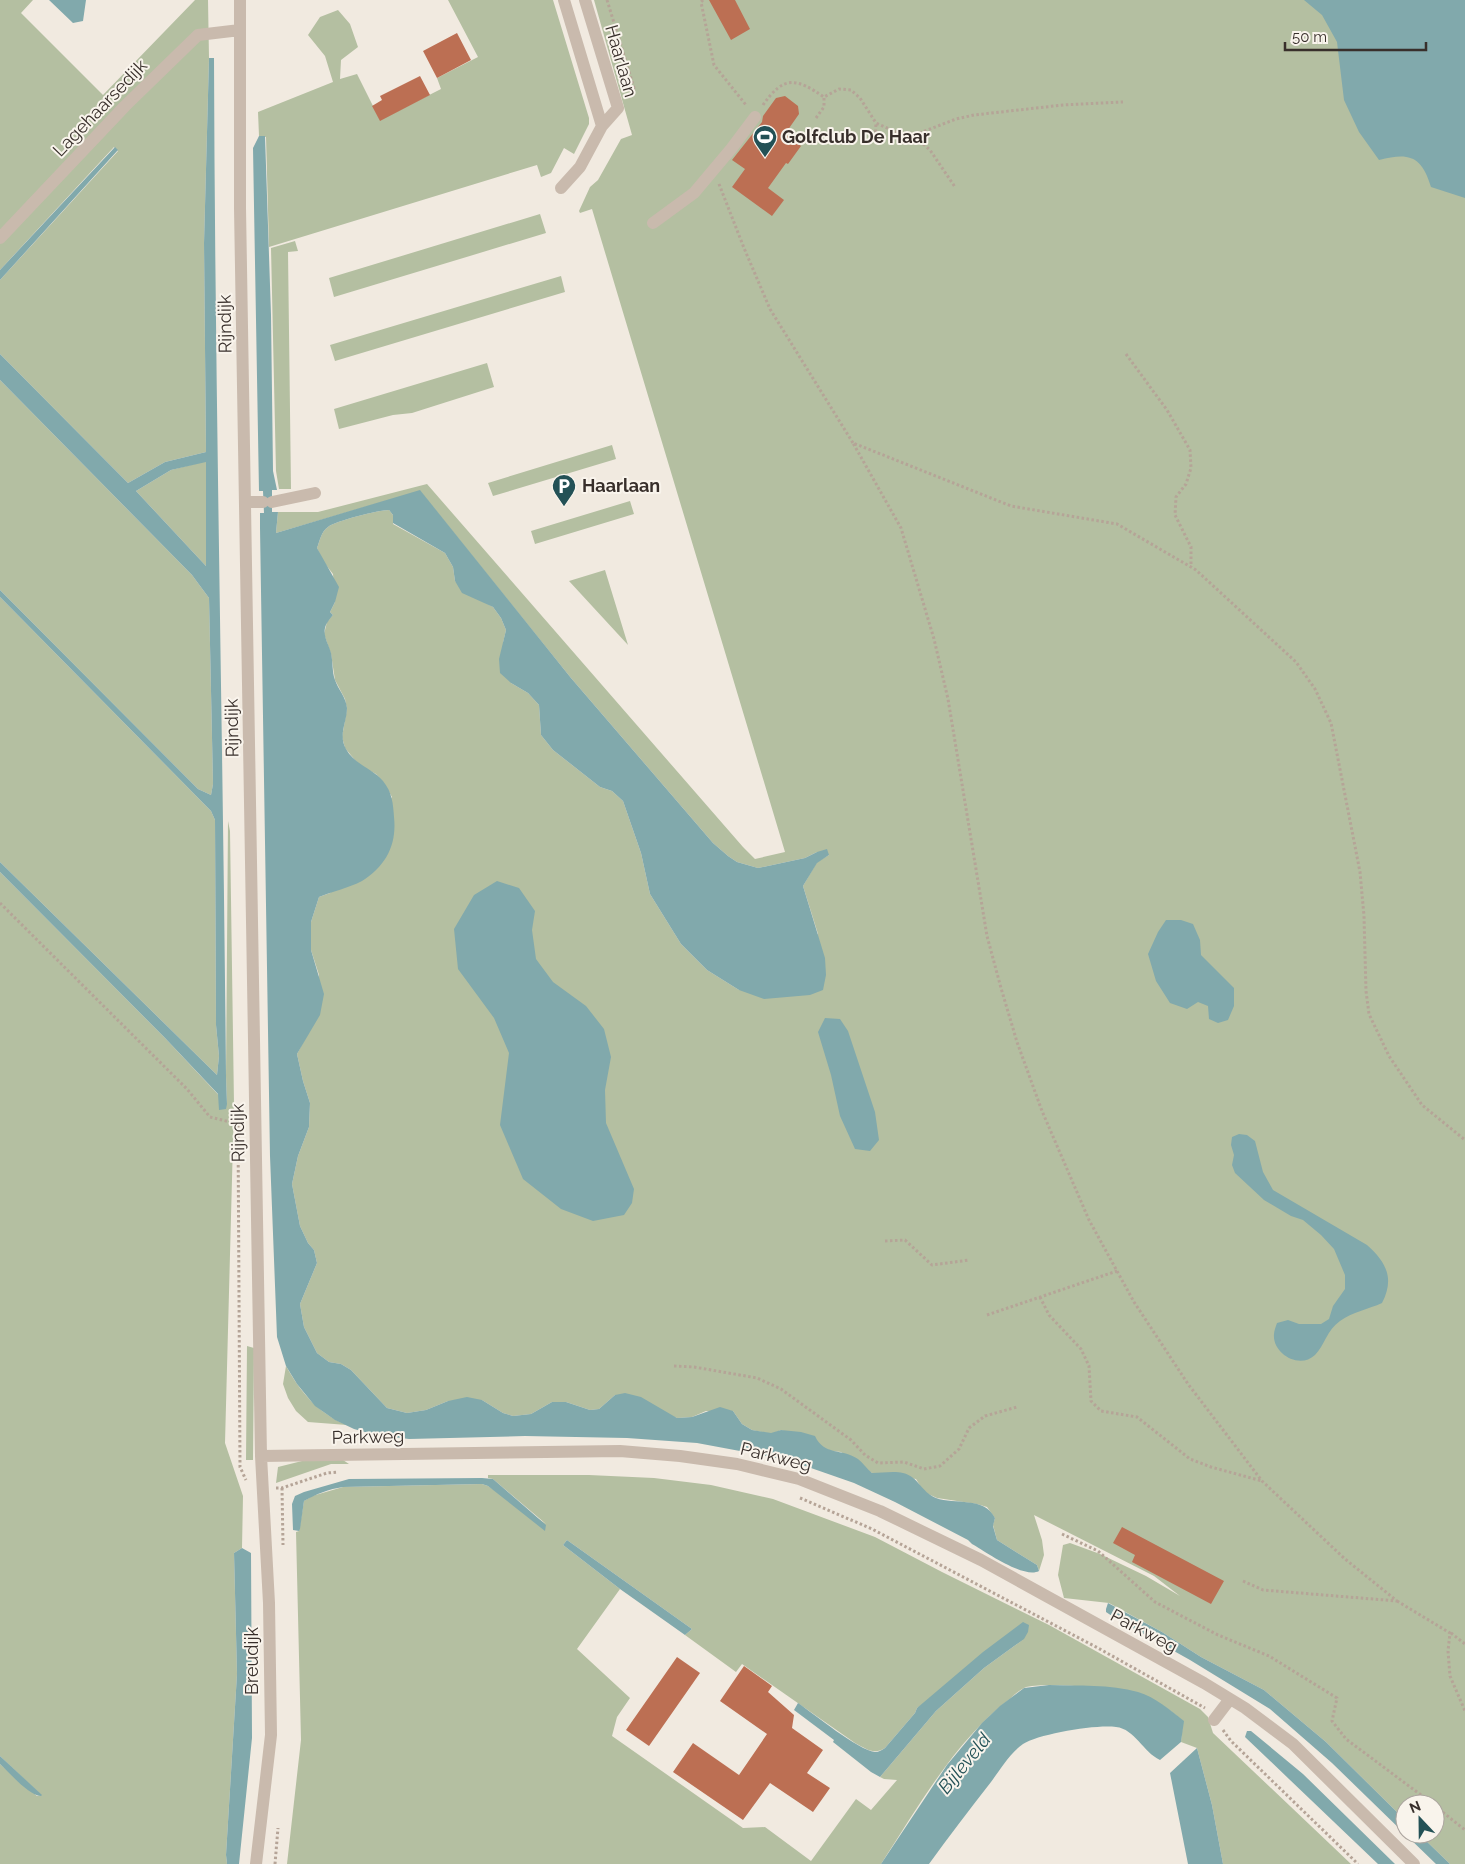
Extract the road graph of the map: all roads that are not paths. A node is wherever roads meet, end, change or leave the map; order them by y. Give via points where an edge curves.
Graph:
1 (240, 0) edge
2 (564, 0) edge
3 (585, 0) edge
4 (240, 30) junction
5 (755, 117) road end
6 (602, 126) junction
7 (561, 188) dead end
8 (653, 223) dead end
9 (0, 238) edge
10 (315, 493) dead end
11 (246, 502) junction
12 (261, 1456) junction
13 (1230, 1698) junction
14 (1214, 1720) road end
15 (256, 1864) edge
16 (1414, 1864) edge

1 - 4 street, Rijndijk
2 - 6 street, Haarlaan
3 - 6 street, Haarlaan via 618,108
4 - 9 street, Lagehaarsedijk via 198,35 125,106
4 - 11 street, Rijndijk
5 - 8 street via 694,194
6 - 7 street, Haarlaan via 580,167
10 - 11 street via 268,502
11 - 12 street, Rijndijk
12 - 13 street, Parkweg via 620,1451 737,1464 799,1479 880,1511 981,1560
12 - 15 street, Breudijk via 270,1603 271,1735
13 - 14 street
13 - 16 street, Parkweg via 1293,1744

